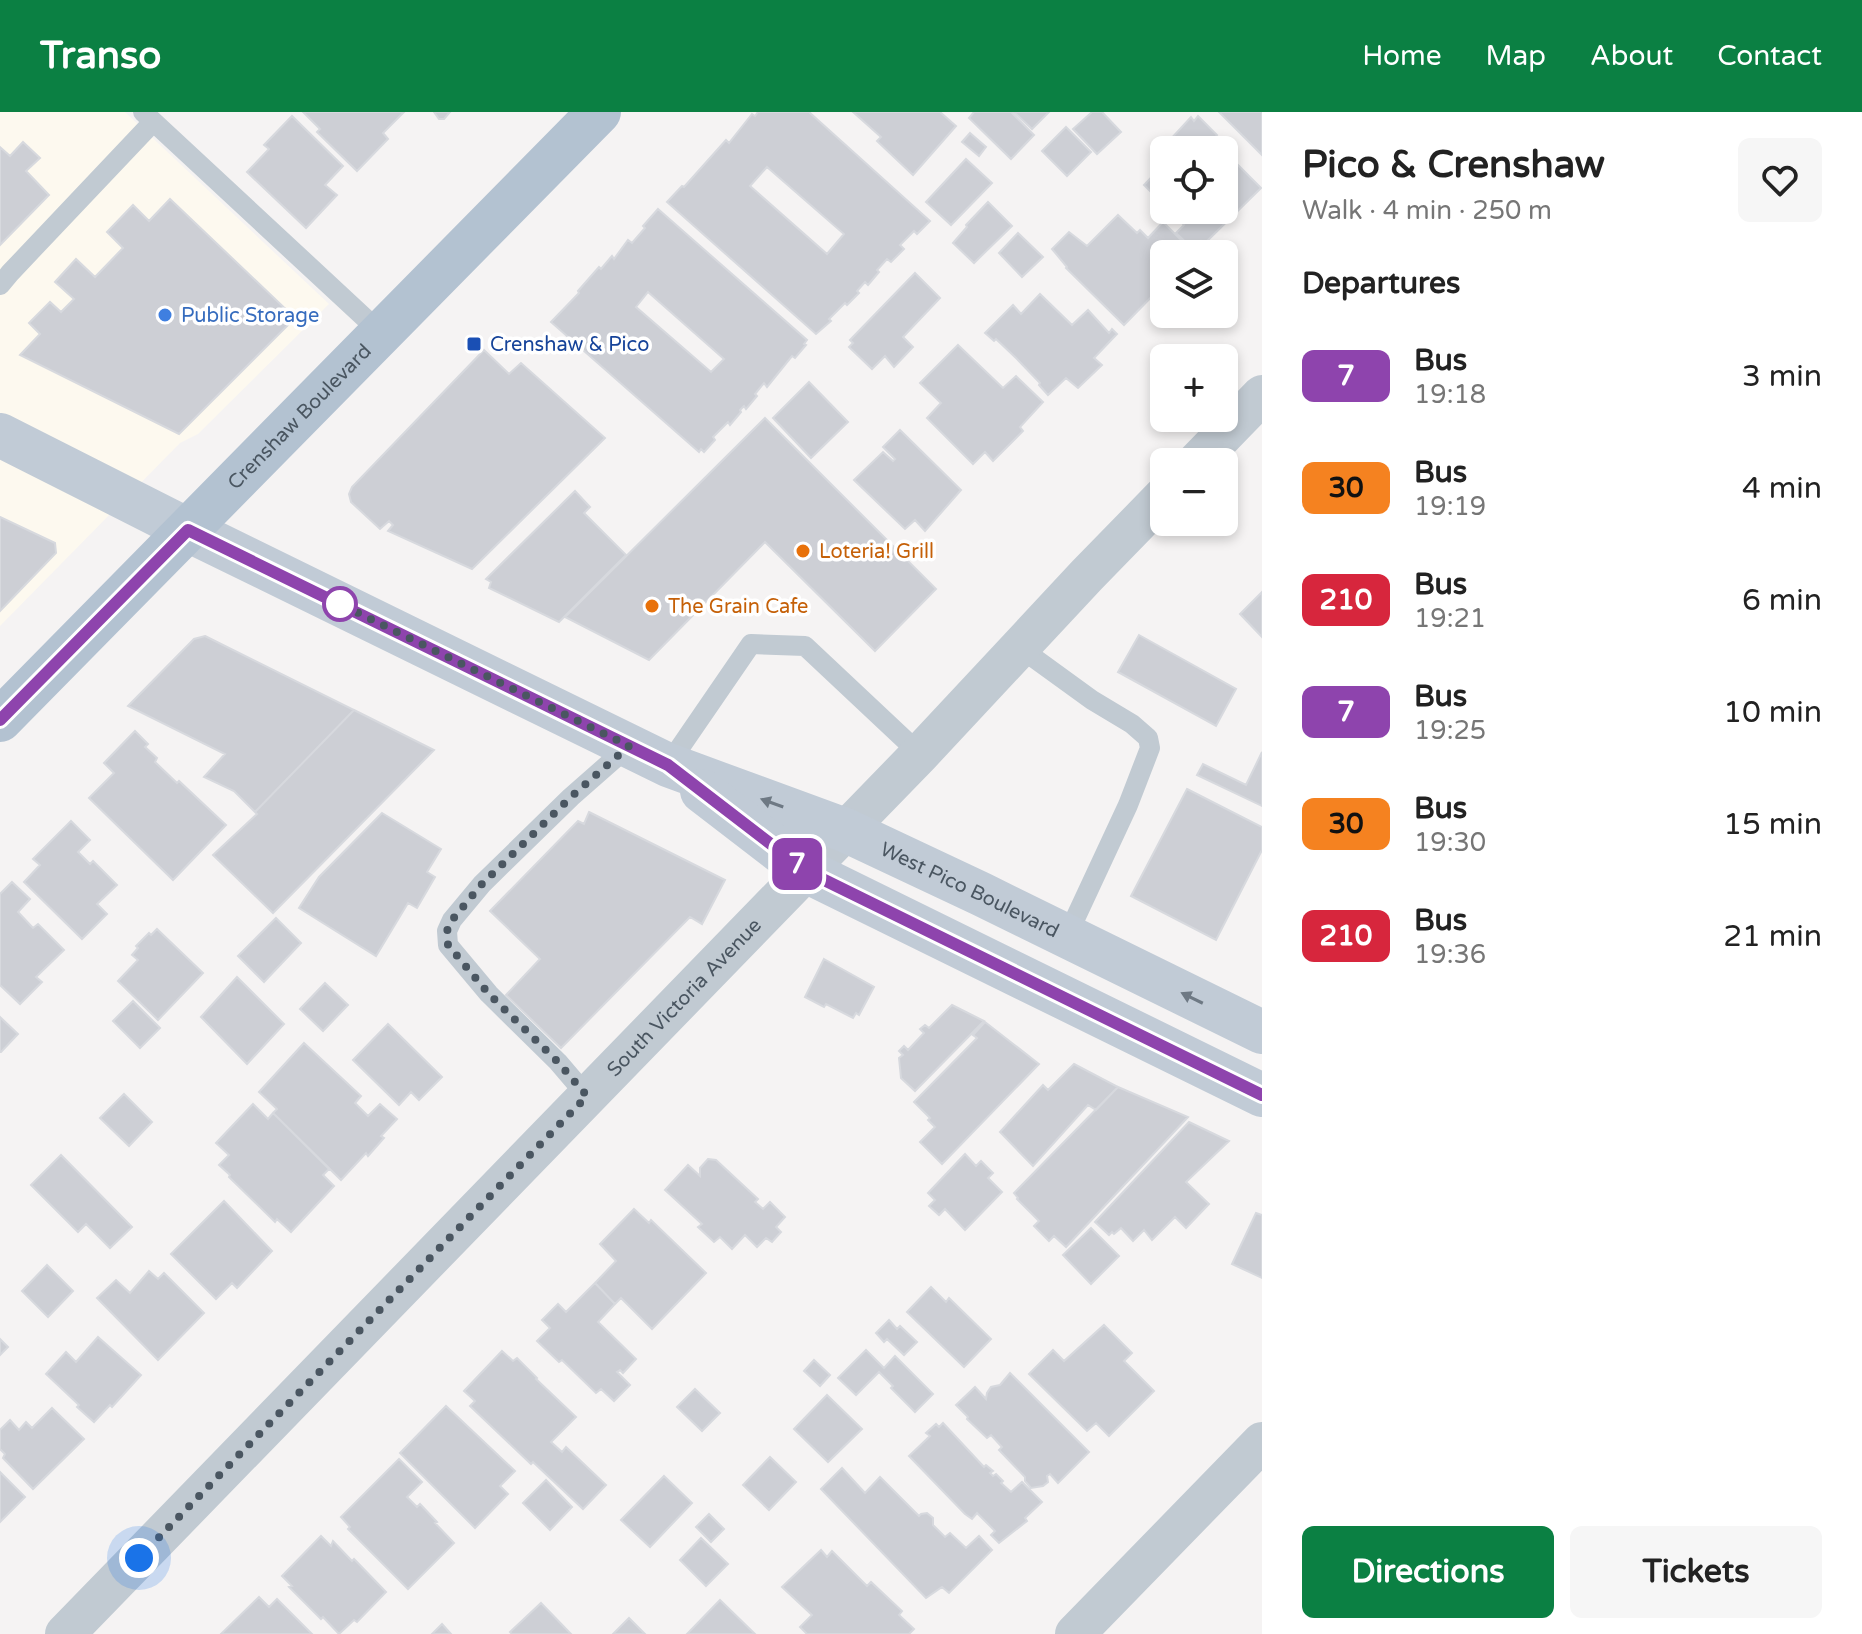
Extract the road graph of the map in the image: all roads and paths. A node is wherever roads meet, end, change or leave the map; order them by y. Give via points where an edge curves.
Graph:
1 (599, 112) edge
2 (148, 117) edge
3 (0, 285) edge
4 (381, 333) junction
5 (1262, 395) edge
6 (0, 435) edge
7 (1211, 448) edge
8 (1150, 511) edge
9 (188, 530) junction
10 (1019, 647) junction
11 (0, 720) edge
12 (629, 746) junction
13 (920, 754) junction
14 (668, 765) junction
15 (845, 830) junction
16 (806, 871) junction
17 (1067, 936) junction
18 (1262, 1032) edge
19 (1262, 1095) edge
20 (587, 1096) junction
21 (1262, 1442) edge
22 (65, 1634) edge
23 (1075, 1634) edge

1 - 4 main road, Crenshaw Boulevard
2 - 3 lane
2 - 4 lane
4 - 9 main road, Crenshaw Boulevard
5 - 7 street
6 - 9 main road, West Pico Boulevard
8 - 10 street, South Victoria Avenue
9 - 11 main road, Crenshaw Boulevard
9 - 12 main road, West Pico Boulevard
10 - 13 street, South Victoria Avenue
10 - 17 lane via 1132,724 1148,738 1150,748
12 - 14 main road, West Pico Boulevard
12 - 20 lane via 482,884 447,931 448,945 489,994
13 - 14 lane via 805,646 751,644
13 - 15 street, South Victoria Avenue
15 -> 14 main road, West Pico Boulevard
14 - 16 main road, West Pico Boulevard
15 - 16 street, South Victoria Avenue
15 - 17 main road, West Pico Boulevard
16 - 19 main road, West Pico Boulevard
16 - 20 street, South Victoria Avenue
18 -> 17 main road, West Pico Boulevard
20 - 22 street, South Victoria Avenue
21 - 23 street

